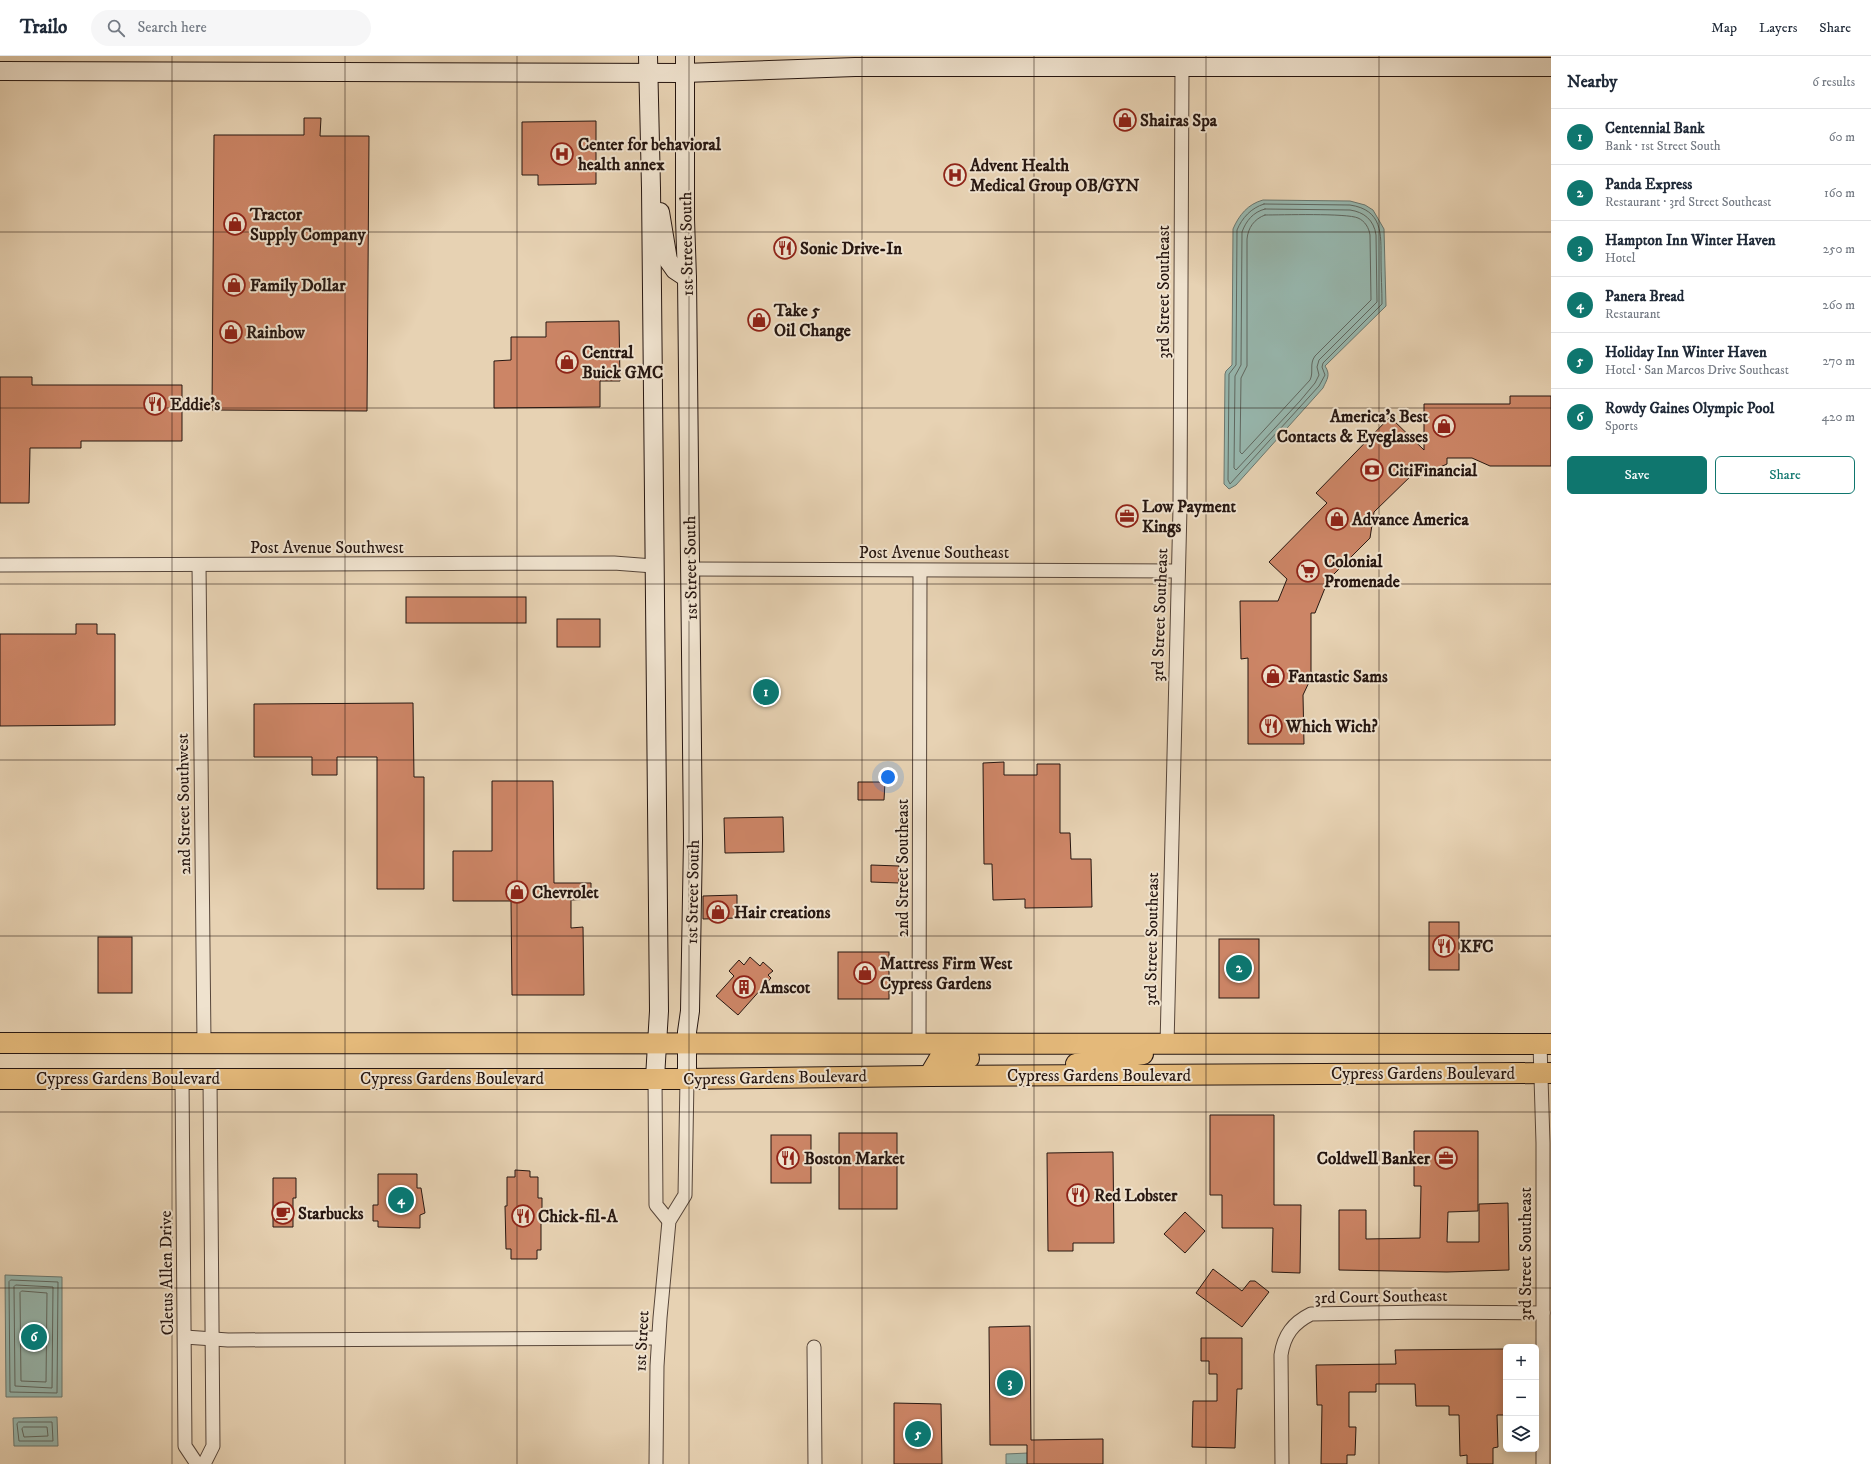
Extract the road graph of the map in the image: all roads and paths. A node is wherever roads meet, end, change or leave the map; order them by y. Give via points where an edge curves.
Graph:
1 (648, 65) edge
2 (685, 65) edge
3 (1182, 67) junction
4 (1551, 67) edge
5 (0, 71) edge
6 (651, 188) junction
7 (687, 278) junction
8 (0, 565) edge
9 (199, 565) junction
10 (653, 566) junction
11 (690, 569) junction
12 (920, 570) junction
13 (1178, 571) junction
14 (0, 1043) edge
15 (204, 1043) junction
16 (687, 1043) junction
17 (656, 1044) junction
18 (919, 1044) junction
19 (1040, 1044) junction
20 (1167, 1044) junction
21 (1545, 1044) edge
22 (1545, 1073) edge
23 (1034, 1075) junction
24 (929, 1076) junction
25 (182, 1078) junction
26 (210, 1078) junction
27 (655, 1078) junction
28 (0, 1079) edge
29 (687, 1079) junction
30 (669, 1221) junction
31 (1543, 1313) junction
32 (185, 1337) junction
33 (211, 1338) junction
34 (658, 1338) junction
35 (814, 1347) dead end
36 (197, 1464) edge
37 (204, 1464) edge
38 (656, 1464) edge
39 (815, 1464) edge
40 (1282, 1464) edge
41 (1543, 1464) edge

1 - 2 main road
1 - 5 main road
1 - 6 main road, 1st Street South
2 - 3 main road via 855,68
2 - 7 main road, 1st Street South
3 - 4 main road
3 - 13 street, 3rd Street Southeast
6 - 7 main road via 660,212 668,260 675,270
6 - 10 main road, 1st Street South
7 - 11 main road, 1st Street South
8 - 9 street, Post Avenue Southwest
9 - 10 street, Post Avenue Southwest via 614,563
9 - 15 street, 2nd Street Southwest
10 - 17 main road, 1st Street South via 659,1011
11 - 12 street, Post Avenue Southeast
11 - 16 main road, 1st Street South via 693,860
12 - 13 street, Post Avenue Southeast
12 - 18 street, 2nd Street Southeast
13 - 20 street, 3rd Street Southeast
14 - 15 main road, Cypress Gardens Boulevard
15 - 17 main road, Cypress Gardens Boulevard
16 - 17 main road, Cypress Gardens Boulevard
16 - 18 main road, Cypress Gardens Boulevard
16 - 29 main road, 1st Street South
17 - 27 main road, 1st Street South
18 - 19 main road, Cypress Gardens Boulevard
19 - 20 main road, Cypress Gardens Boulevard
19 - 24 main road via 1022,1054 939,1059
20 - 21 main road, Cypress Gardens Boulevard
20 - 23 main road via 1138,1055 1068,1065 1038,1071
21 - 22 street, 3rd Street Southeast
22 - 23 main road, Cypress Gardens Boulevard
22 - 31 street, 3rd Street Southeast
23 - 24 main road, Cypress Gardens Boulevard
24 - 29 main road, Cypress Gardens Boulevard
25 - 26 main road, Cypress Gardens Boulevard
25 - 28 main road, Cypress Gardens Boulevard
25 - 32 street, Cletus Allen Drive
26 - 27 main road, Cypress Gardens Boulevard
26 - 33 street
27 - 29 main road, Cypress Gardens Boulevard
27 - 30 street via 656,1205
29 - 30 street, 1st Street via 685,1195
30 - 34 street, 1st Street
31 - 40 street, 3rd Court Southeast via 1311,1314 1299,1320 1283,1342 1281,1355
31 - 41 street, 3rd Street Southeast
32 - 33 street
32 - 36 street, Cletus Allen Drive via 185,1446
33 - 34 street
33 - 37 street via 213,1446
34 - 38 street, 1st Street
35 - 39 street

